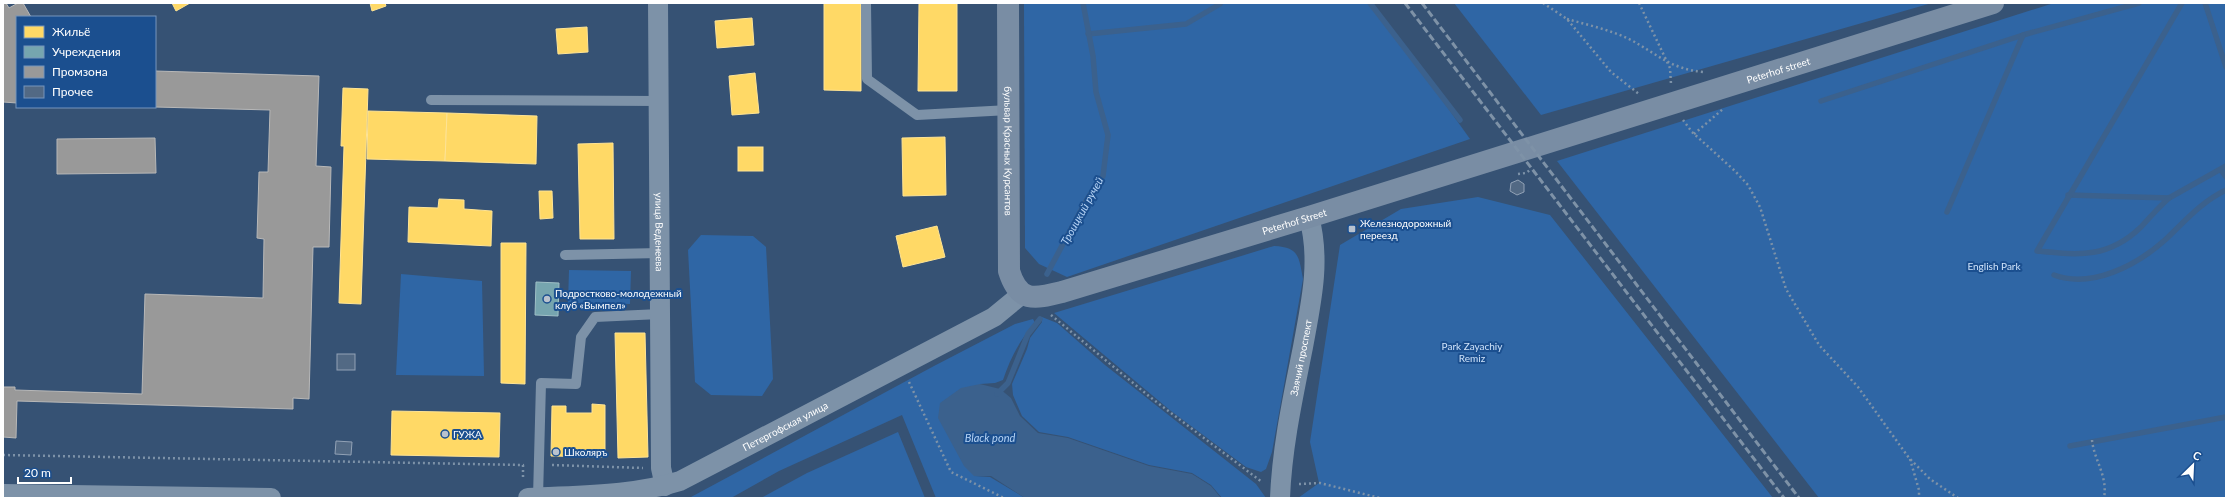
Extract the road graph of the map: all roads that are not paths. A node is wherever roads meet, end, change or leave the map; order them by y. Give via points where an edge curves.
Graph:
1 (658, 3) edge
2 (866, 3) edge
3 (1008, 3) edge
4 (1993, 3) edge
5 (431, 100) dead end
6 (659, 101) junction
7 (1009, 110) junction
8 (1309, 217) junction
9 (660, 253) junction
10 (566, 255) dead end
11 (1022, 294) junction
12 (660, 314) junction
13 (663, 477) junction
14 (1280, 491) edge
15 (3, 494) edge
16 (536, 495) edge
17 (73, 496) edge
18 (112, 497) edge
19 (212, 498) edge
20 (271, 498) edge

1 - 6 street, улица Веденеева
2 - 7 lane via 867,79 916,115
3 - 7 main road, бульвар Красных Курсантов
4 - 8 main road, Peterhof street
5 - 6 lane
6 - 9 street, улица Веденеева
7 - 11 main road, бульвар Красных Курсантов via 1009,271 1013,283
8 - 11 main road, Peterhof Street via 1062,292 1043,297
8 - 14 street, Заячий проспект via 1316,251 1314,283 1287,433
9 - 10 lane
9 - 12 street, улица Веденеева
11 - 13 street, Петергофская улица via 994,317 730,456 680,481
12 - 13 street, улица Веденеева
12 - 16 lane via 595,317 581,337 576,384 541,383
13 - 16 street, Петергофская улица via 605,494
15 - 17 street
17 - 18 street
18 - 19 street
19 - 20 street

